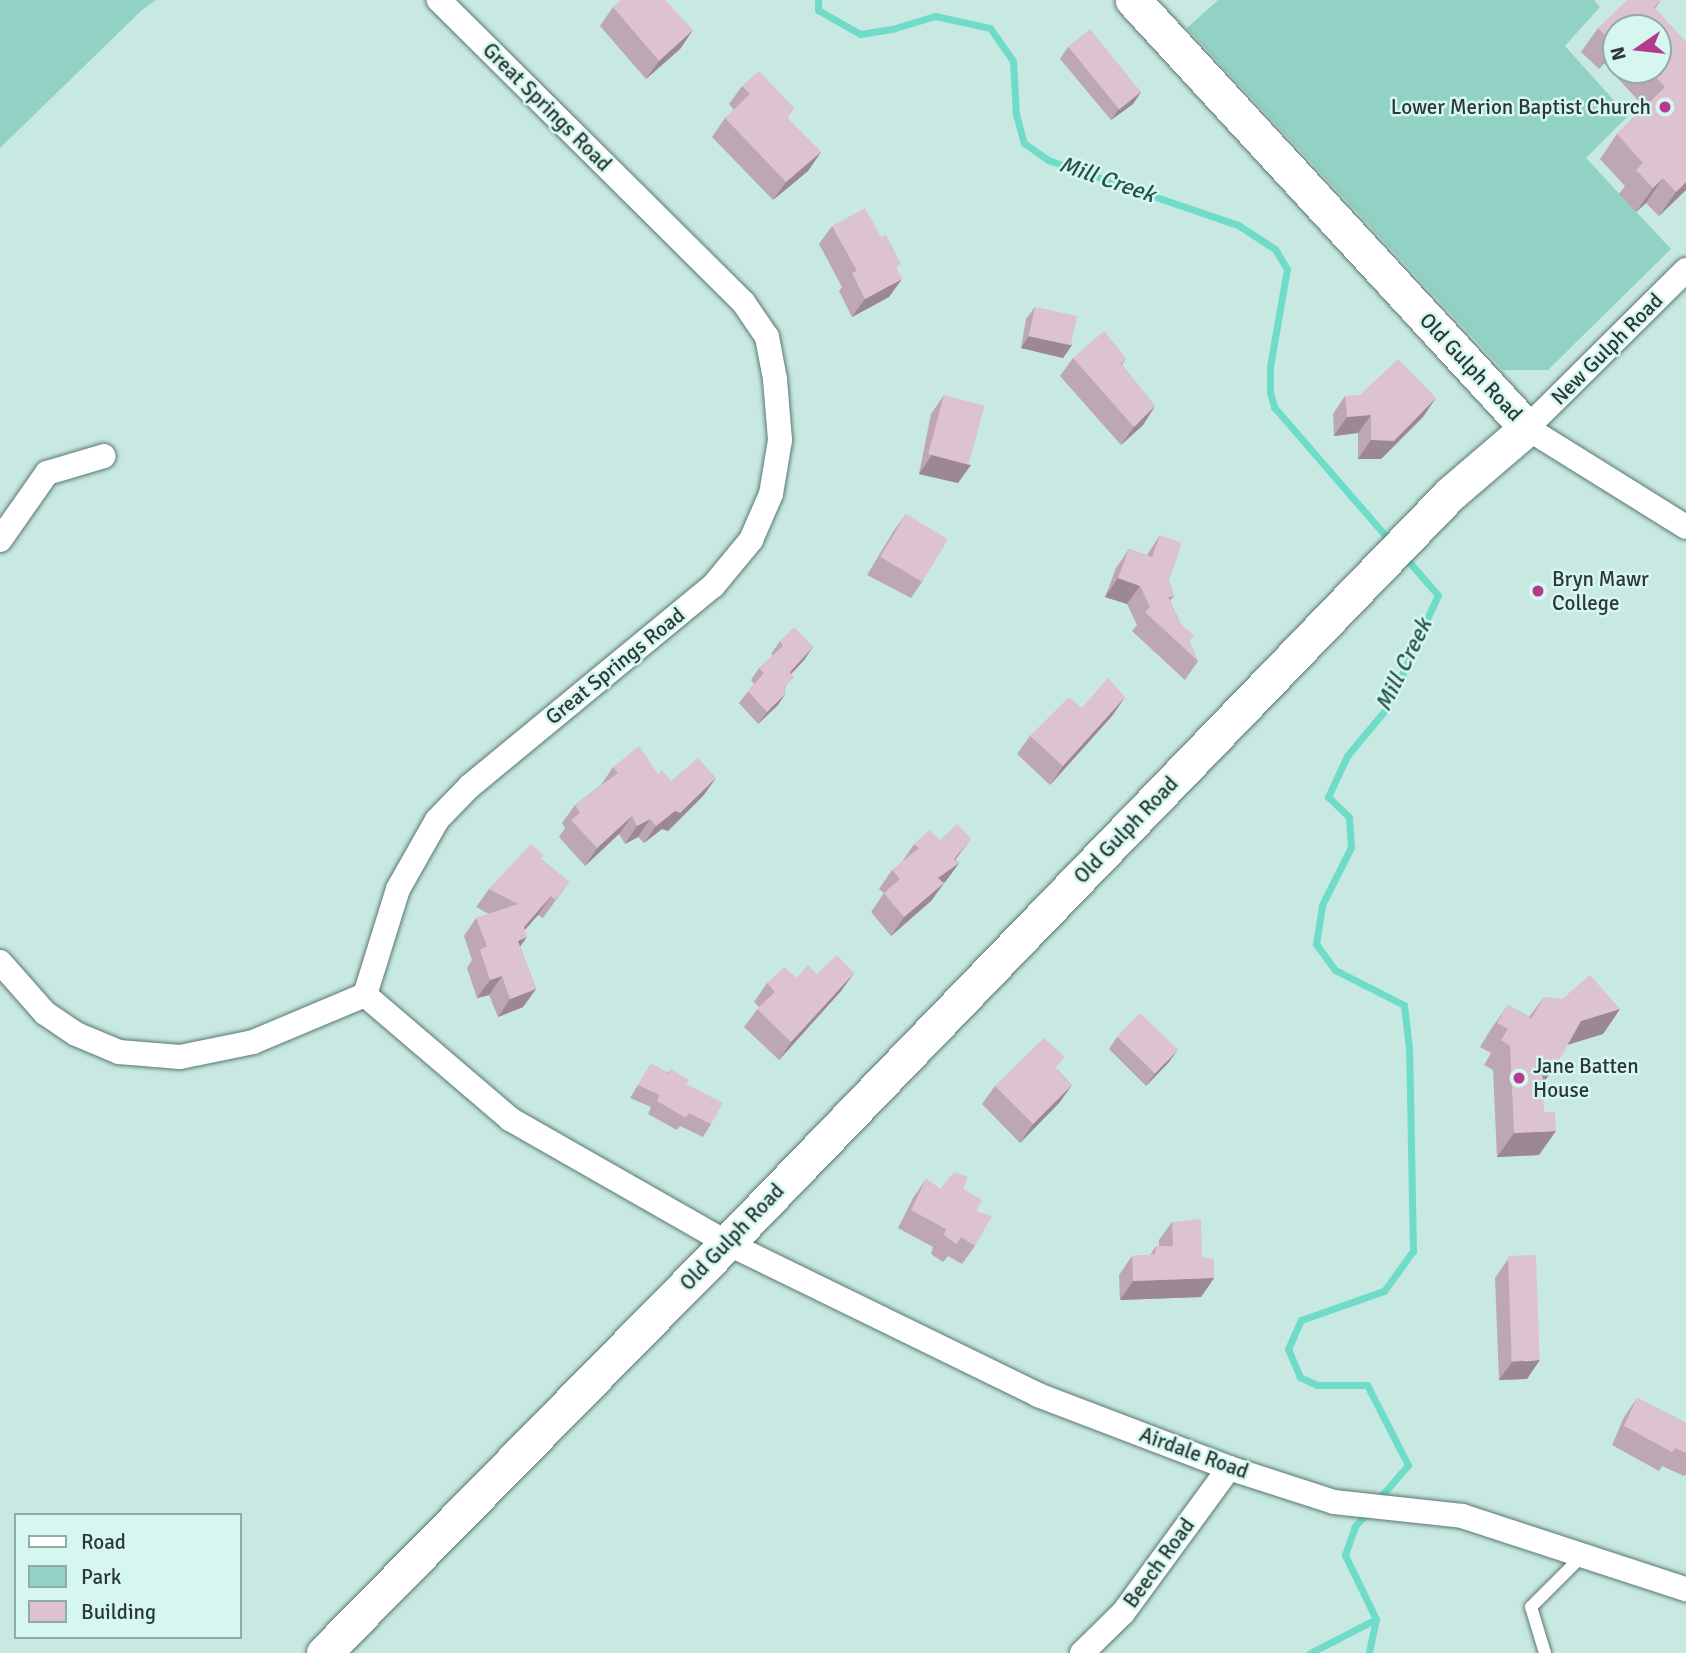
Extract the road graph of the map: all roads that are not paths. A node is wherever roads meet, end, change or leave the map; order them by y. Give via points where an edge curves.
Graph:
1 (439, 0) edge
2 (1133, 0) edge
3 (1686, 271) edge
4 (1527, 428) junction
5 (104, 456) dead end
6 (1686, 527) edge
7 (0, 540) edge
8 (0, 962) edge
9 (365, 995) junction
10 (727, 1243) junction
11 (1229, 1468) junction
12 (1583, 1555) junction
13 (1686, 1589) edge
14 (324, 1653) edge
15 (1082, 1653) edge
16 (1545, 1653) edge

1 - 9 street, Great Springs Road via 743,302 767,337 780,440 771,494 751,540 713,586 470,786 437,820 398,889
2 - 4 street, Old Gulph Road
3 - 4 street, New Gulph Road
4 - 6 street
4 - 10 street, Old Gulph Road via 1450,494
5 - 7 street via 47,473
8 - 9 street via 45,1013 76,1034 119,1052 180,1057 253,1042
9 - 10 street via 510,1119
10 - 11 street, Airdale Road via 1038,1395
10 - 14 street, Old Gulph Road
11 - 12 street, Airdale Road via 1334,1502 1462,1517
11 - 15 street, Beech Road via 1123,1613
12 - 13 street, Airdale Road
12 - 16 lane via 1531,1607

